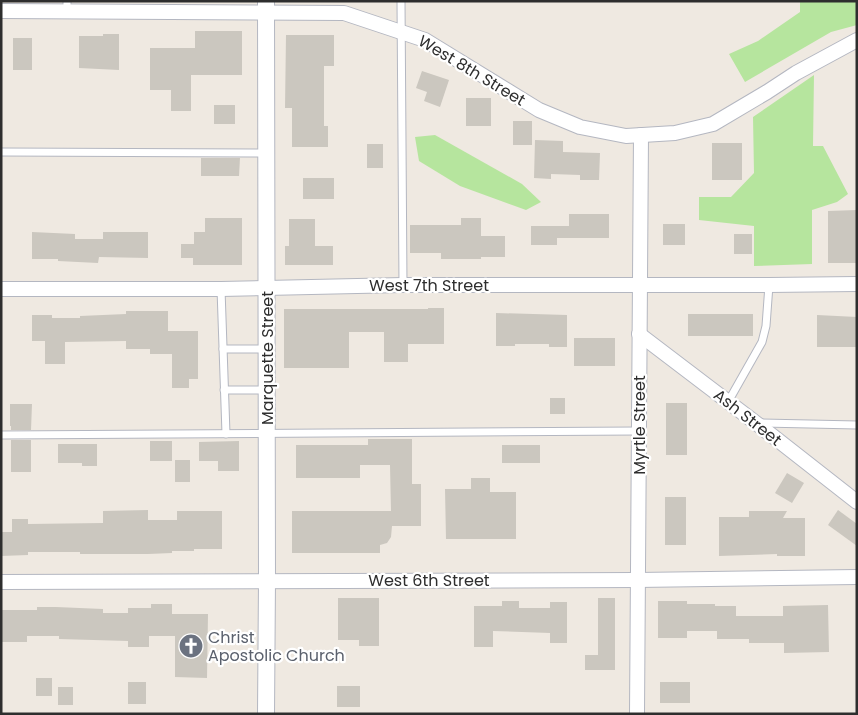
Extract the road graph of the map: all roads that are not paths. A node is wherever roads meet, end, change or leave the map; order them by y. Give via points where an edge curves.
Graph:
1 (401, 1) edge
2 (25, 6) edge
3 (67, 6) edge
4 (266, 7) edge
5 (1, 11) edge
6 (402, 32) junction
7 (857, 40) edge
8 (641, 135) junction
9 (1, 152) edge
10 (266, 153) junction
11 (857, 284) edge
12 (403, 285) junction
13 (639, 285) junction
14 (769, 286) junction
15 (267, 288) junction
16 (1, 289) edge
17 (221, 289) junction
18 (639, 334) junction
19 (223, 349) junction
20 (267, 349) junction
21 (224, 390) junction
22 (267, 390) junction
23 (728, 402) junction
24 (756, 423) junction
25 (857, 425) edge
26 (638, 431) junction
27 (267, 433) junction
28 (1, 434) edge
29 (226, 434) junction
30 (857, 502) edge
31 (857, 577) edge
32 (267, 580) junction
33 (638, 580) junction
34 (1, 582) edge
35 (266, 714) edge
36 (637, 714) edge

1 - 6 lane
2 - 3 street, West 8th Street
2 - 5 street, West 8th Street
3 - 4 street, West 8th Street
4 - 6 street, West 8th Street via 344,13
4 - 10 street, Marquette Street
6 - 8 street, West 8th Street via 425,40 539,110 580,127 626,136
6 - 12 lane
7 - 8 street, West 8th Street via 713,124 675,133
8 - 13 street, Myrtle Street
9 - 10 lane
10 - 15 street, Marquette Street
11 - 14 street, West 7th Street
12 - 13 street, West 7th Street
12 - 15 street, West 7th Street
13 - 14 street, West 7th Street
13 - 18 street, Myrtle Street
14 - 23 lane via 762,342
15 - 17 street, West 7th Street
15 - 20 street, Marquette Street
16 - 17 street, West 7th Street
17 - 19 lane
18 - 23 street, Ash Street
18 - 26 street, Myrtle Street
19 - 20 lane
19 - 21 lane
20 - 22 street, Marquette Street
21 - 22 lane
21 - 29 lane
22 - 27 street, Marquette Street
23 - 24 street, Ash Street
24 - 25 lane
24 - 30 street, Ash Street
26 - 27 lane
26 - 33 street, Myrtle Street
27 - 29 lane
27 - 32 street, Marquette Street
28 - 29 lane
31 - 33 street, West 6th Street
32 - 33 street, West 6th Street
32 - 34 street, West 6th Street
32 - 35 street, Marquette Street
33 - 36 street, Myrtle Street

